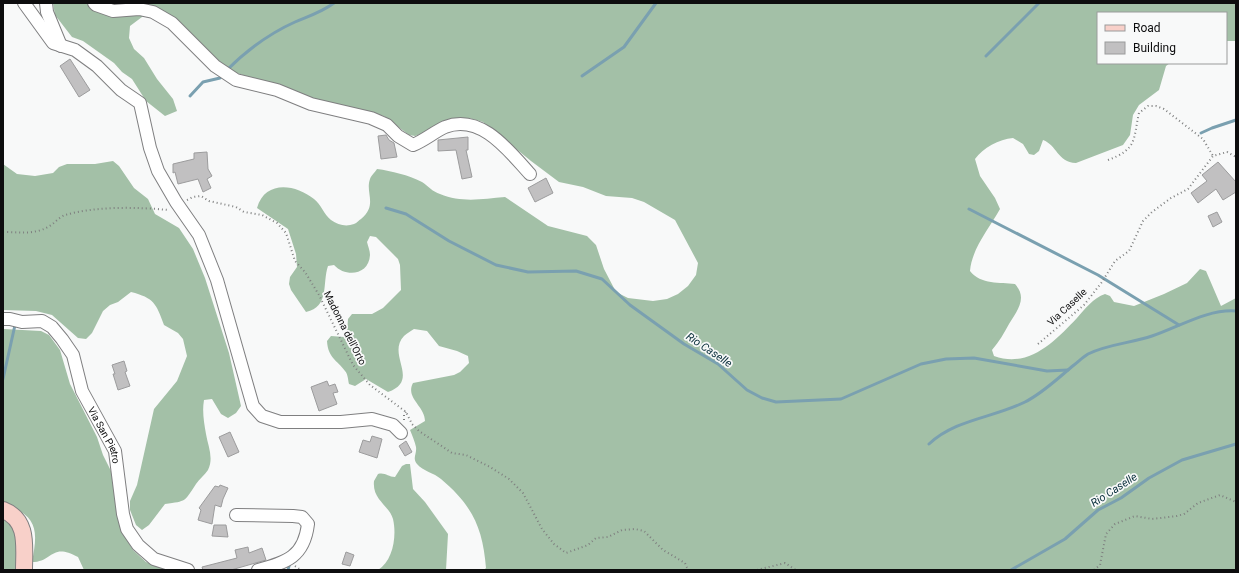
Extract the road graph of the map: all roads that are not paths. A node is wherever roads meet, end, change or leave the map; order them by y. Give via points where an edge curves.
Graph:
1 (24, 3) edge
2 (46, 3) edge
3 (94, 3) edge
4 (61, 46) junction
5 (530, 174) dead end
6 (3, 319) edge
7 (400, 433) dead end
8 (3, 510) edge
9 (236, 515) dead end
10 (24, 570) edge
11 (188, 570) edge
12 (258, 570) edge

1 - 4 street via 53,44
2 - 4 street via 47,12
3 - 5 street via 113,11 139,9 153,12 172,23 215,66 236,80 277,90 311,104 371,118 387,125 398,136 413,145 445,127 474,125 487,132
4 - 7 street via 75,50 140,103 158,171 199,235 217,280 253,406 262,416 280,422 342,422 372,419 393,425
6 - 11 street, Via San Pietro via 22,322 42,321 52,327 62,339 73,355 82,391 115,451 127,529 138,545 154,559
8 - 10 street via 16,518 22,527 25,539
9 - 12 street via 302,517 308,524 306,536 296,555

